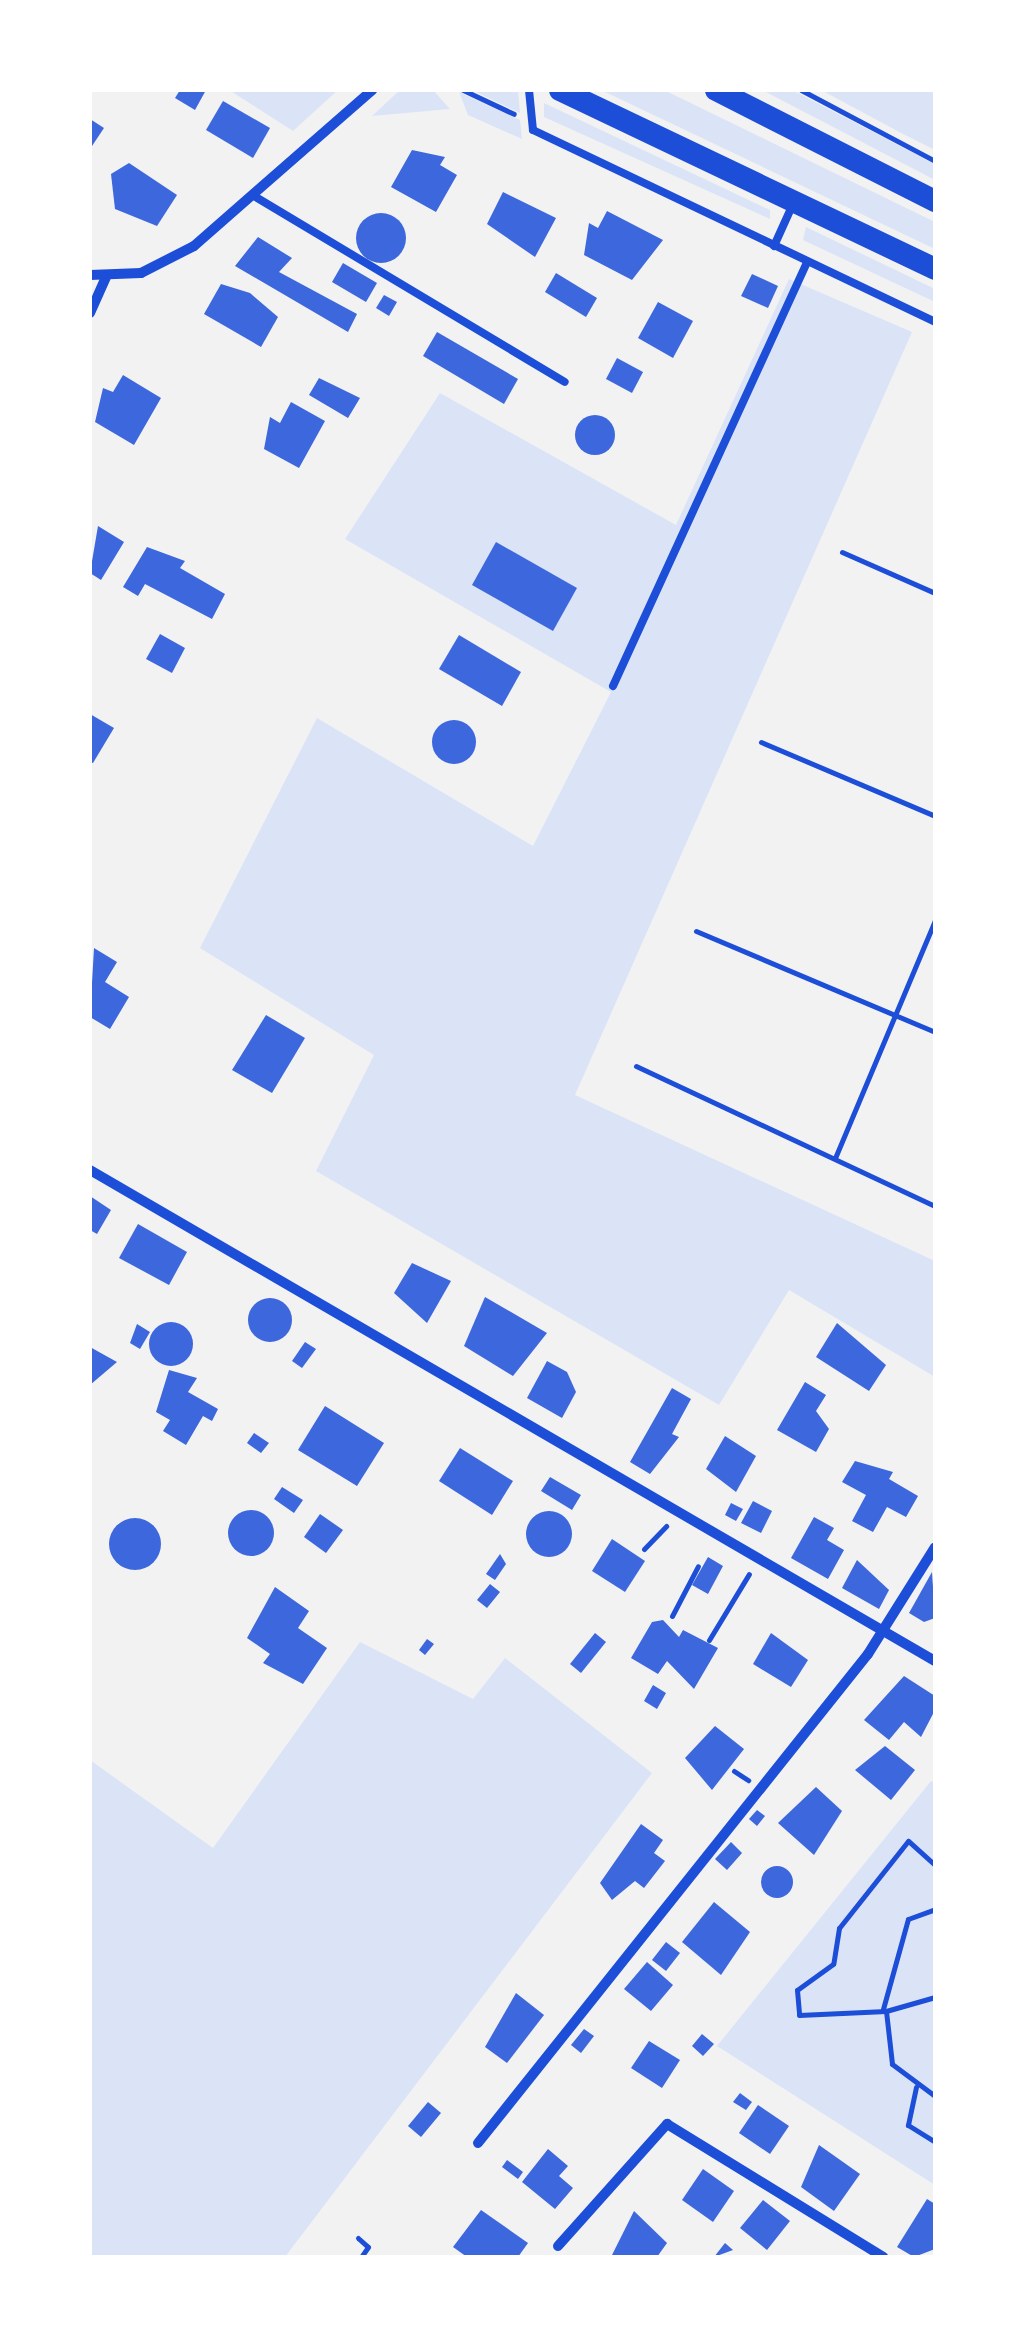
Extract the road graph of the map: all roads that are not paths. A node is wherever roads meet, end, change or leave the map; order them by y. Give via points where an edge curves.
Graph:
1 (372, 90) edge
2 (529, 90) edge
3 (560, 90) edge
4 (716, 90) edge
5 (254, 196) junction
6 (794, 201) junction
7 (935, 201) edge
8 (774, 246) junction
9 (807, 262) junction
10 (935, 269) edge
11 (90, 276) edge
12 (106, 278) junction
13 (90, 313) edge
14 (935, 322) edge
15 (565, 382) dead end
16 (614, 686) dead end
17 (90, 1170) edge
18 (935, 1546) edge
19 (884, 1632) junction
20 (935, 1661) edge
21 (478, 2143) dead end
22 (558, 2246) dead end
23 (883, 2257) edge

1 - 5 street
2 - 8 lane via 533,130
3 - 6 main road
4 - 7 main road
5 - 12 street via 166,263
5 - 15 lane
6 - 8 lane
6 - 10 main road
8 - 9 lane
9 - 14 lane
9 - 16 lane
11 - 12 street
12 - 13 street
17 - 19 street
18 - 19 street
19 - 20 street
19 - 21 street
22 - 23 street via 668,2124

